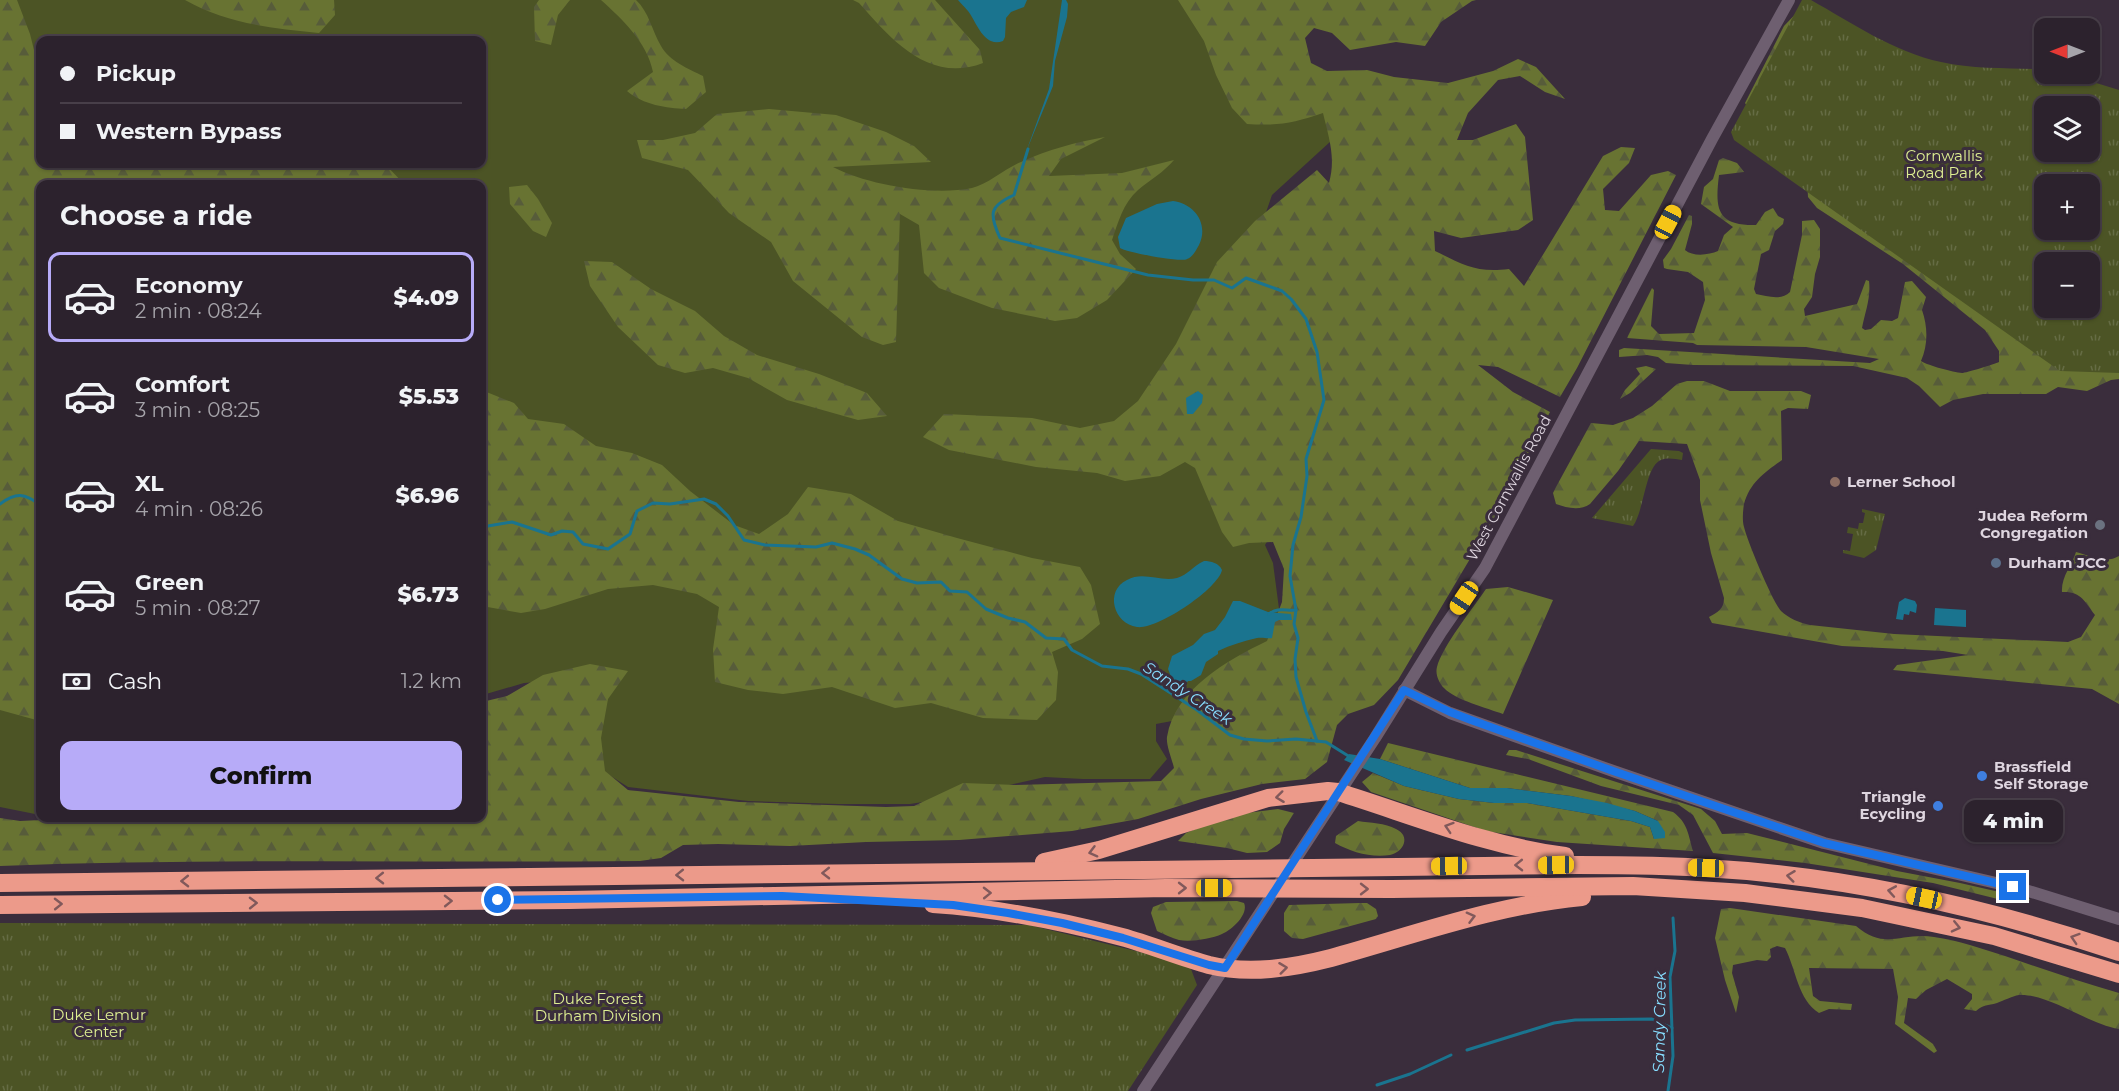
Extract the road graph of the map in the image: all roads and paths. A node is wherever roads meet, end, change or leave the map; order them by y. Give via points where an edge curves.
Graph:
1 (1790, 0) edge
2 (1404, 690) junction
3 (1338, 792) junction
4 (1662, 866) junction
5 (1008, 872) junction
6 (0, 883) edge
7 (1633, 886) junction
8 (782, 896) junction
9 (0, 905) edge
10 (2119, 919) edge
11 (2119, 952) edge
12 (1225, 968) junction
13 (2119, 974) edge
14 (1143, 1091) edge

1 - 2 street, West Cornwallis Road via 1708,146 1485,568
2 - 3 street, West Cornwallis Road
2 - 10 street via 1471,720 1824,843 2022,889
4 -> 3 highway via 1537,852
3 -> 5 highway via 1268,798 1099,850
3 - 12 street, West Cornwallis Road
4 -> 5 highway
11 -> 4 highway via 2031,924 1905,894 1820,879
5 -> 6 highway
8 -> 7 highway
12 -> 7 highway via 1271,969 1306,964 1500,910 1610,895
7 -> 13 highway via 1745,893 1862,908 1994,936
9 -> 8 highway
8 - 12 highway via 953,905 1008,913 1123,938
12 - 14 street, West Cornwallis Road

